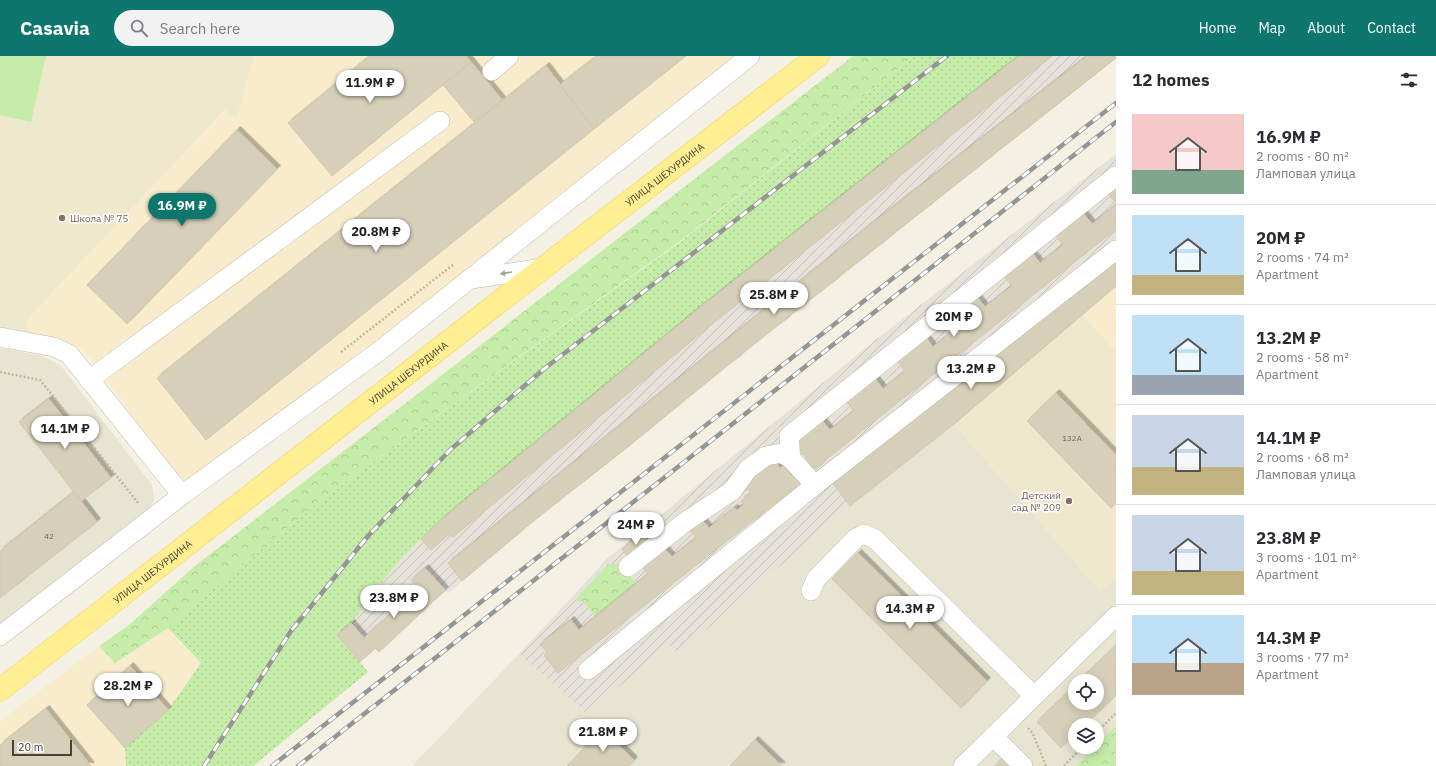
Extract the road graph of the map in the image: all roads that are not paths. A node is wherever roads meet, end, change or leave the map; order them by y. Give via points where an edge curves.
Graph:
1 (509, 56) edge
2 (750, 56) edge
3 (818, 56) edge
4 (492, 71) dead end
5 (440, 121) dead end
6 (1116, 176) edge
7 (1116, 250) edge
8 (543, 268) junction
9 (470, 279) junction
10 (0, 337) edge
11 (89, 380) junction
12 (791, 459) junction
13 (815, 485) junction
14 (182, 495) junction
15 (628, 568) dead end
16 (811, 591) dead end
17 (1116, 616) edge
18 (0, 636) edge
19 (588, 670) dead end
20 (0, 690) edge
21 (1034, 696) junction
22 (993, 736) junction
23 (963, 766) edge
24 (1023, 766) edge

1 - 4 street
2 - 9 street
3 - 8 main road, УЛИЦА ШЕХУРДИНА
5 - 11 street
6 - 12 street via 789,436
7 - 13 street
8 -> 9 street
8 - 20 main road, УЛИЦА ШЕХУРДИНА
9 - 14 street via 382,348
10 - 11 street via 54,347 69,354
11 - 14 street
12 - 13 street
12 - 15 street via 782,453 766,456 748,469 732,491 685,522
13 - 19 street
14 - 18 street
16 - 21 street via 816,579 856,538 864,534 875,539
17 - 21 street
21 - 22 street
22 - 23 street
22 - 24 street

